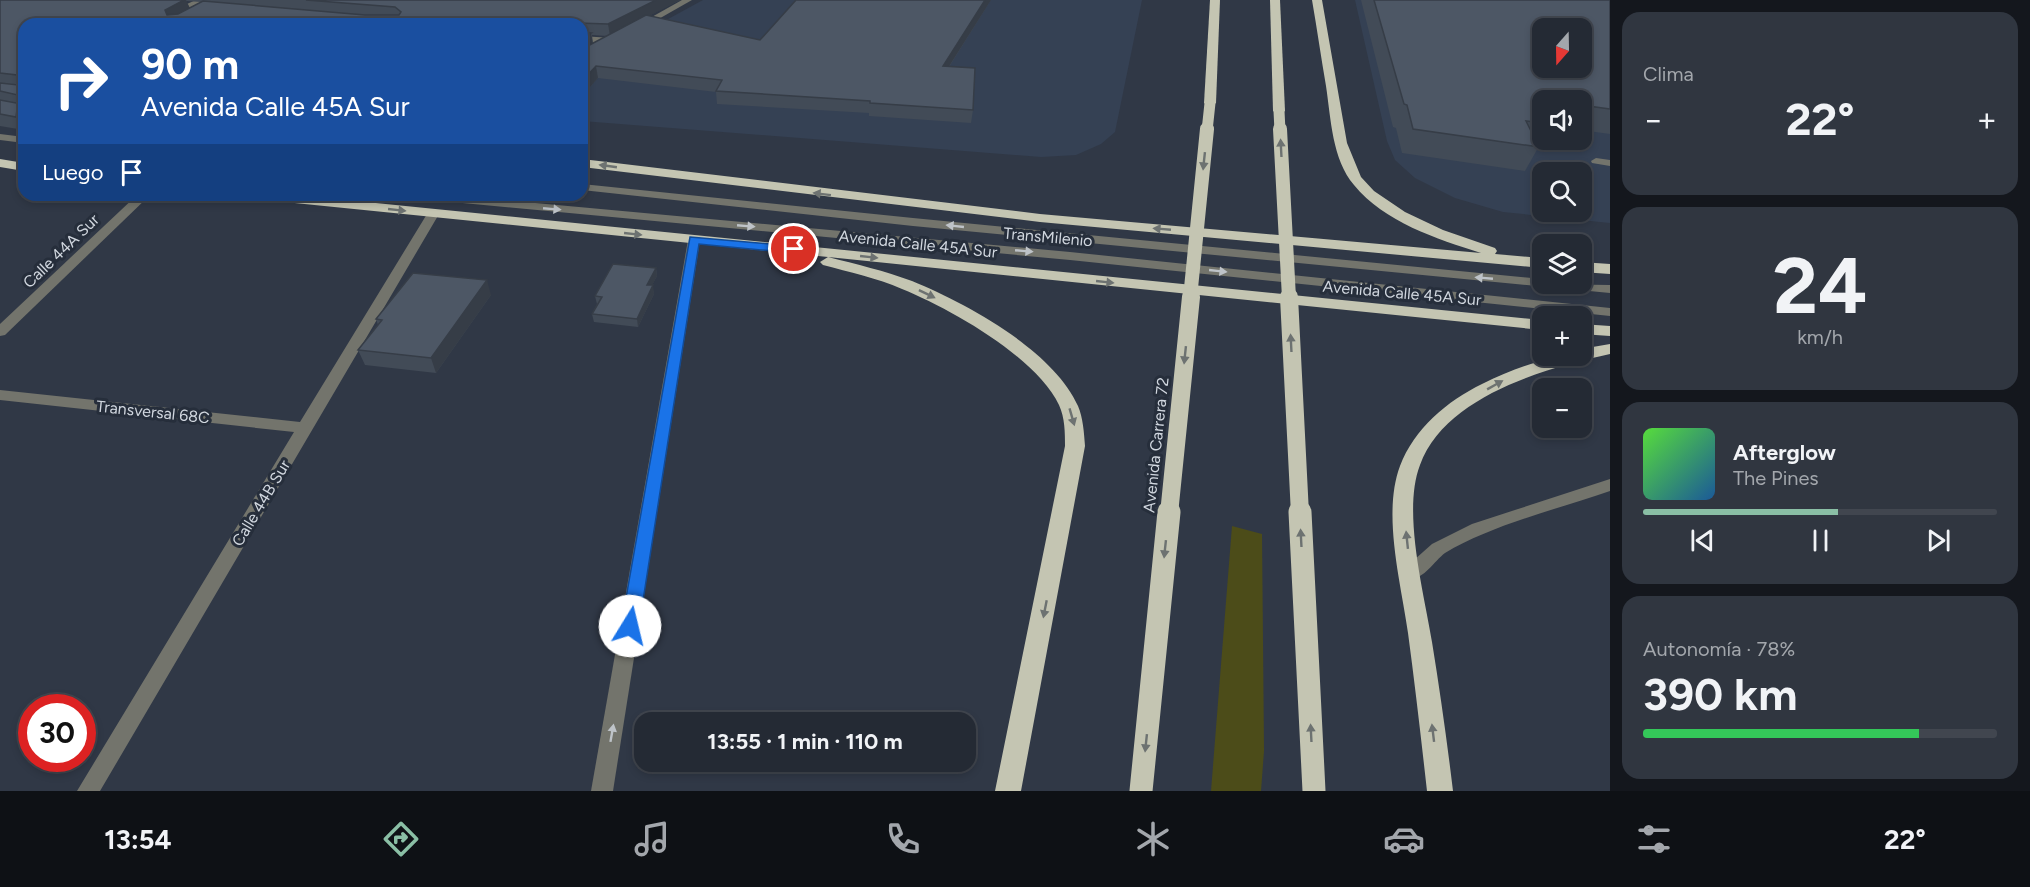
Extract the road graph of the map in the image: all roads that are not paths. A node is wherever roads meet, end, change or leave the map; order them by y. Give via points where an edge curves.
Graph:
1 (688, 0) edge
2 (1215, 0) edge
3 (1275, 0) edge
4 (1317, 0) edge
5 (204, 4) edge
6 (179, 6) edge
7 (196, 14) edge
8 (631, 31) edge
9 (621, 36) edge
10 (588, 39) edge
11 (611, 41) junction
12 (592, 52) edge
13 (0, 137) edge
14 (18, 139) edge
15 (1596, 161) dead end
16 (0, 163) edge
17 (1610, 163) edge
18 (588, 164) edge
19 (18, 166) edge
20 (588, 188) edge
21 (138, 201) edge
22 (311, 201) edge
23 (475, 201) edge
24 (433, 214) junction
25 (694, 240) junction
26 (771, 247) junction
27 (1523, 261) junction
28 (1532, 262) edge
29 (1592, 268) edge
30 (1610, 269) edge
31 (1532, 282) edge
32 (1592, 288) edge
33 (1610, 290) edge
34 (1610, 312) edge
35 (1532, 324) edge
36 (1592, 330) edge
37 (1610, 331) edge
38 (0, 332) edge
39 (1610, 349) edge
40 (1592, 353) edge
41 (1543, 366) edge
42 (0, 395) edge
43 (305, 428) junction
44 (1610, 484) edge
45 (1411, 573) junction
46 (88, 791) edge
47 (602, 791) edge
48 (1008, 791) edge
49 (1141, 791) edge
50 (1314, 791) edge
51 (1440, 791) edge

1 - 8 street
2 -> 49 highway, Avenida Carrera 72, bridge via 1210,103
50 -> 3 highway, bridge
4 - 27 highway via 1341,143 1347,164 1359,183 1384,204 1431,230
5 - 6 street
5 - 7 street
9 - 11 street
10 - 11 street
11 - 12 street
13 - 14 street
15 - 17 street
16 - 19 highway
27 -> 18 highway via 1019,216
31 -> 20 street, TransMilenio
21 - 38 street, Calle 44A Sur
22 -> 24 highway, Avenida Calle 45A Sur
23 -> 34 street, TransMilenio via 1070,256
24 -> 25 highway, Avenida Calle 45A Sur
24 - 43 street, Calle 44B Sur
25 - 26 highway, Avenida Calle 45A Sur
47 -> 25 street
26 -> 35 highway, Avenida Calle 45A Sur
26 -> 48 highway via 886,277 943,302 1025,355 1067,402 1075,424 1076,446
27 - 28 highway
29 - 30 highway
32 - 33 street, TransMilenio
36 - 37 highway
39 - 40 highway
45 -> 41 highway via 1404,492 1410,465 1434,426 1510,376
42 - 43 street, Transversal 68C
43 - 46 street, Calle 44B Sur
44 - 45 street via 1478,529 1438,549
51 -> 45 highway

